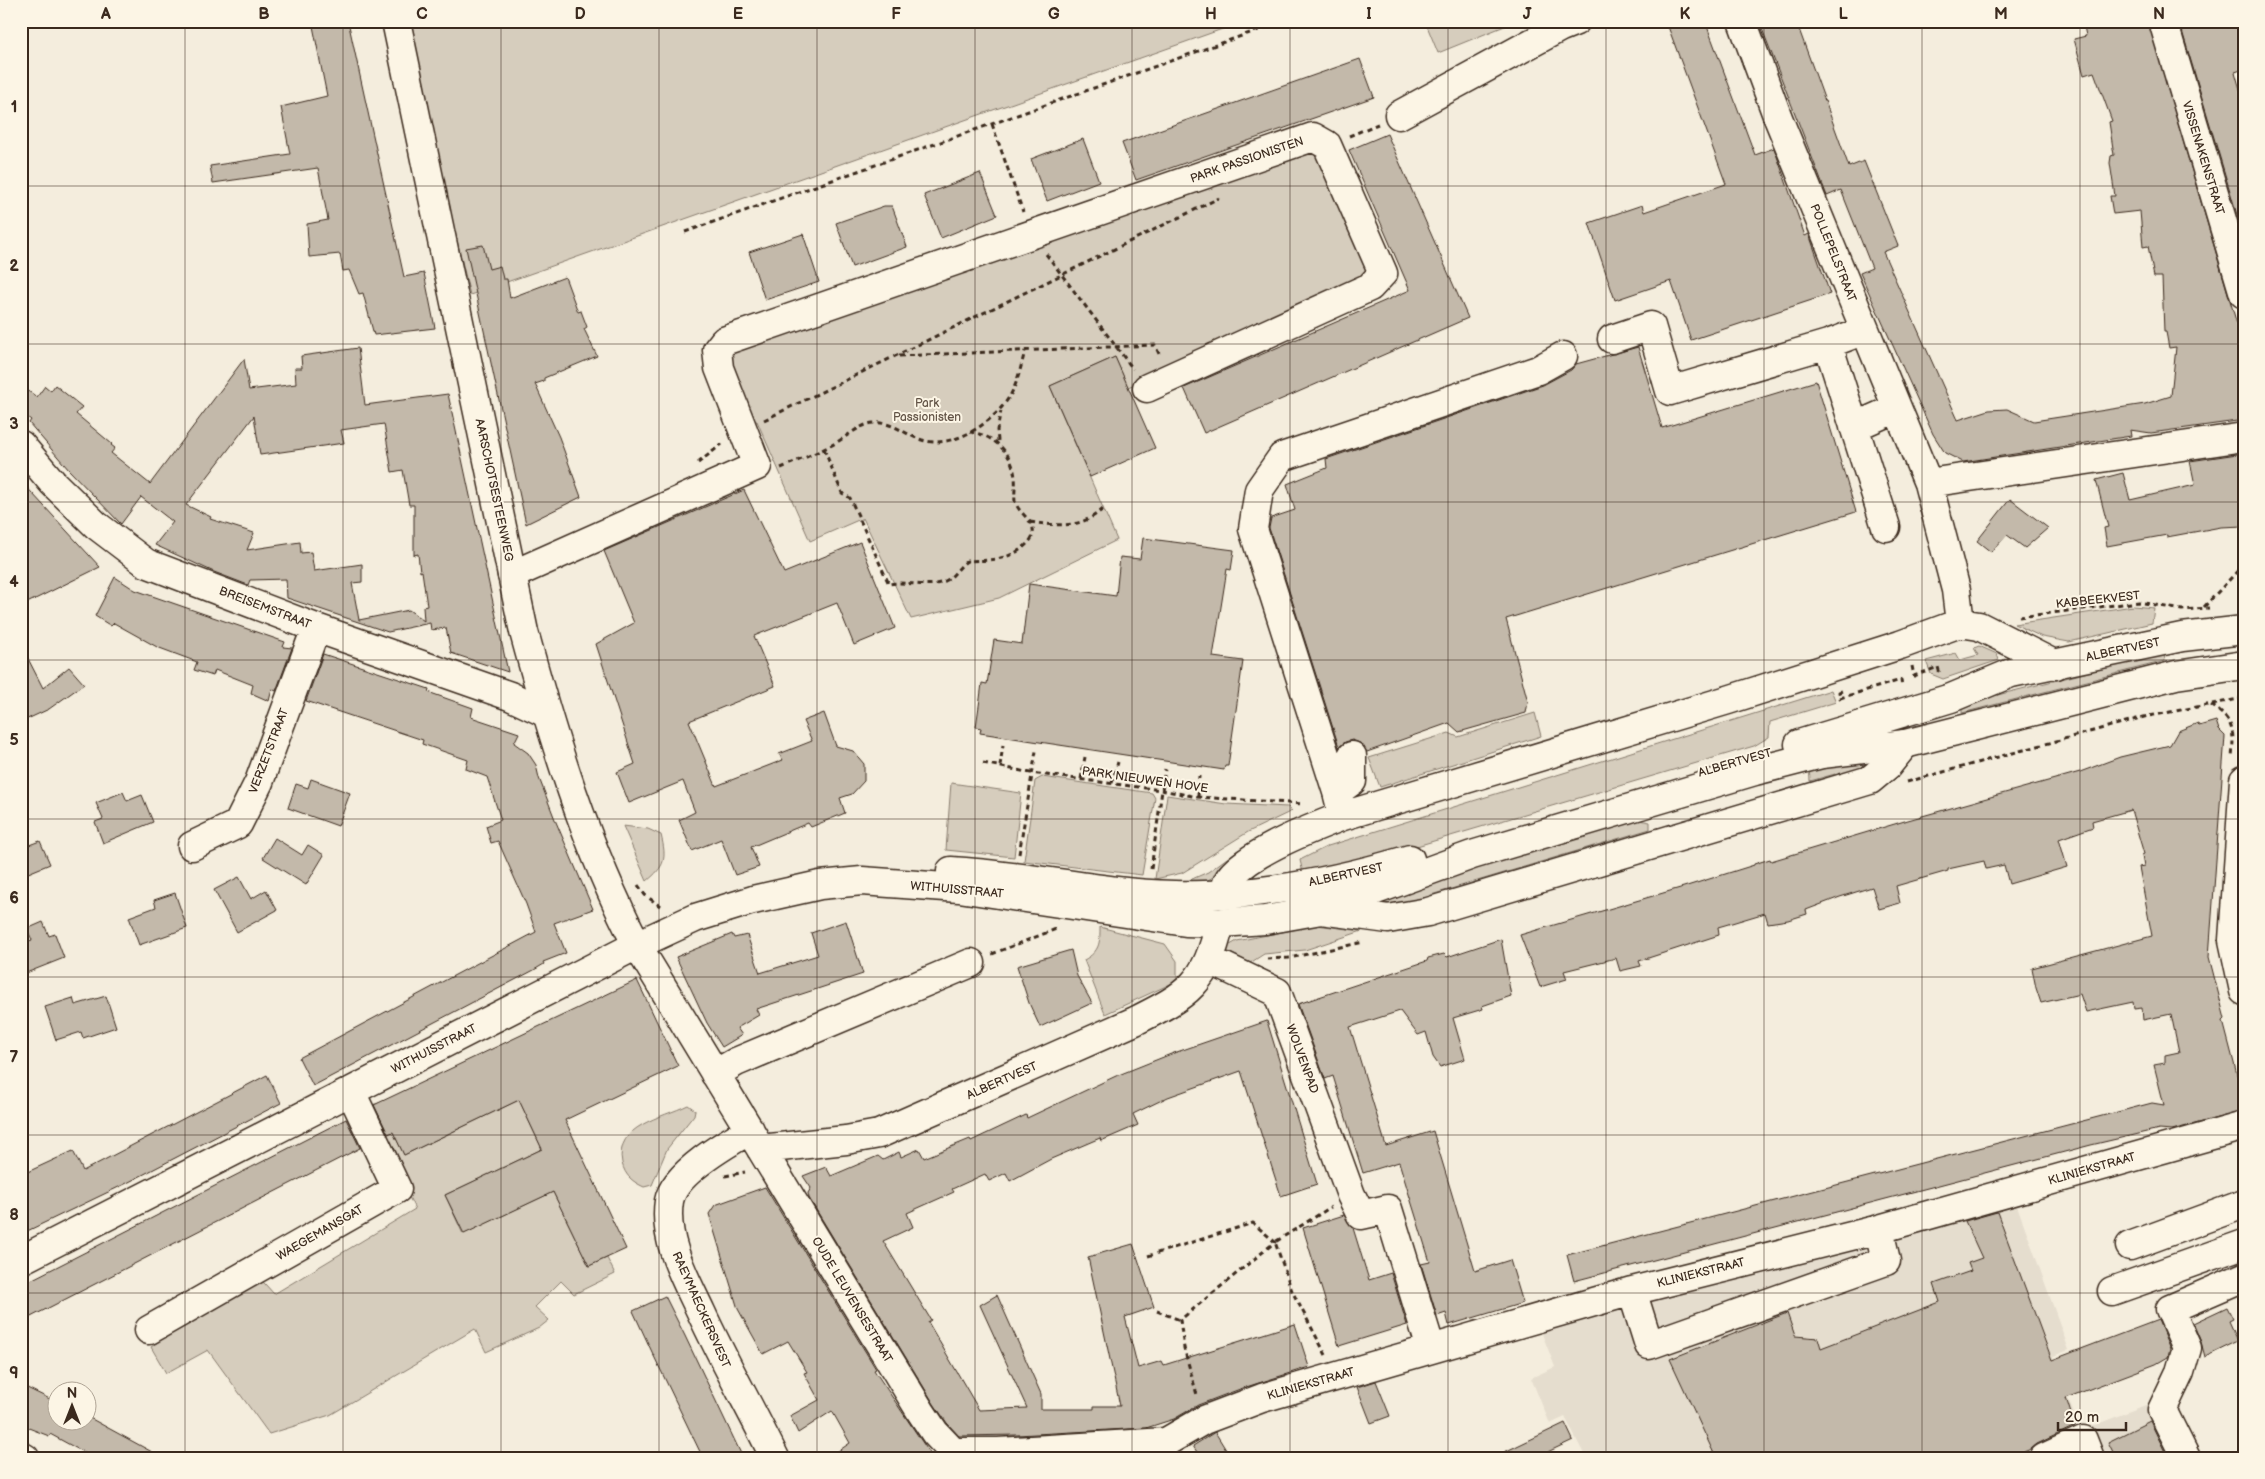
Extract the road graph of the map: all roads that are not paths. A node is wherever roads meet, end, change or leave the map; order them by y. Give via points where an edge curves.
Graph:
1 (396, 21) edge
2 (1576, 21) edge
3 (1742, 21) edge
4 (2163, 21) edge
5 (1399, 115) road end
6 (2244, 294) edge
7 (1865, 330) junction
8 (1612, 339) dead end
9 (1828, 344) junction
10 (1563, 356) dead end
11 (1159, 382) road end
12 (1898, 408) junction
13 (1854, 427) junction
14 (2244, 437) edge
15 (21, 445) edge
16 (1928, 483) junction
17 (1886, 527) dead end
18 (512, 574) junction
19 (1969, 624) junction
20 (316, 628) junction
21 (2244, 630) edge
22 (2056, 665) junction
23 (2244, 665) edge
24 (546, 714) junction
25 (1905, 744) junction
26 (1352, 756) dead end
27 (2238, 770) edge
28 (1340, 804) junction
29 (192, 846) dead end
30 (966, 872) joint
31 (862, 881) junction
32 (1224, 895) junction
33 (1052, 901) joint
34 (1321, 910) junction
35 (1220, 923) junction
36 (637, 945) junction
37 (1210, 960) junction
38 (971, 963) road end
39 (2244, 990) edge
40 (716, 1074) junction
41 (351, 1092) junction
42 (2244, 1126) edge
43 (761, 1149) junction
44 (2244, 1204) edge
45 (1879, 1229) junction
46 (2244, 1244) edge
47 (2130, 1246) dead end
48 (21, 1260) edge
49 (2244, 1277) edge
50 (2112, 1290) dead end
51 (1632, 1291) junction
52 (149, 1330) dead end
53 (1431, 1349) junction
54 (1171, 1450) edge
55 (953, 1455) edge
56 (21, 1456) edge
57 (25, 1458) edge
58 (775, 1458) edge
59 (2044, 1458) edge
60 (2090, 1458) edge
61 (2186, 1458) edge

1 - 18 street, AARSCHOTSESTEENWEG
2 - 5 street
3 - 7 street, POLLEPELSTRAAT
4 - 6 street, VISSENAKENSTRAAT
7 - 9 street
7 - 12 street, POLLEPELSTRAAT
8 - 9 street via 1651,326 1670,391
9 - 13 street
10 - 28 street via 1538,370 1282,457 1259,490 1253,529
11 - 18 street, PARK PASSIONISTEN via 1370,287 1383,273 1327,145 1313,137 724,341 717,350 718,368 757,466
12 - 13 street
12 - 16 street, POLLEPELSTRAAT
13 - 17 street
14 - 16 street
15 - 20 street, BREISEMSTRAAT via 53,483 96,525 146,563
16 - 19 street, POLLEPELSTRAAT via 1956,590
18 - 24 street, AARSCHOTSESTEENWEG
19 - 22 street
19 - 28 street via 1728,700
20 - 24 street, BREISEMSTRAAT via 510,696
20 - 29 street, VERZETSTRAAT via 259,782 238,824
21 - 22 street, ALBERTVEST via 2182,637
22 - 32 street, ALBERTVEST via 2011,674 1950,698 1372,870 1321,882
23 - 25 street, ALBERTVEST via 2176,675
24 - 36 street, AARSCHOTSESTEENWEG via 587,832 618,909
25 - 34 street, ALBERTVEST via 1822,754 1755,771 1453,861
25 - 34 street, ALBERTVEST via 1870,780 1428,912 1388,919
26 - 28 street via 1352,781
27 - 39 street via 2233,940
28 - 32 street via 1313,828 1244,864 1232,874
30 - 31 street, WITHUISSTRAAT via 906,868
30 - 32 street, ALBERTVEST via 1129,892
31 - 33 street, WITHUISSTRAAT via 959,888
31 - 36 street, WITHUISSTRAAT via 820,885 752,900 695,918
33 - 35 street, ALBERTVEST via 1186,922
34 - 35 street, ALBERTVEST via 1265,920
35 - 37 street, ALBERTVEST
36 - 40 street, OUDE LEUVENSESTRAAT
36 - 41 street, WITHUISSTRAAT
37 - 43 street, ALBERTVEST via 1186,992 1172,1003 934,1111 879,1134
37 - 53 street, WOLVENPAD via 1277,992 1351,1196 1361,1215 1388,1209
38 - 40 street via 745,1058
40 - 43 street, OUDE LEUVENSESTRAAT
41 - 48 street, WITHUISSTRAAT
41 - 52 street, WAEGEMANSGAT via 397,1189
42 - 45 street, KLINIEKSTRAAT
43 - 55 street, OUDE LEUVENSESTRAAT via 921,1412
43 - 58 street, RAEYMAECKERSVEST via 727,1143 684,1175 669,1200 670,1232 676,1258 729,1372
44 - 47 street
45 - 51 street, KLINIEKSTRAAT
45 - 51 street via 1886,1262 1649,1345
46 - 50 street
49 - 61 street via 2170,1309 2187,1348 2162,1410
51 - 53 street, KLINIEKSTRAAT
53 - 54 street, KLINIEKSTRAAT via 1262,1398 1204,1420
54 - 55 street, OUDE LEUVENSESTRAAT
56 - 57 street
59 - 60 street via 2083,1440

